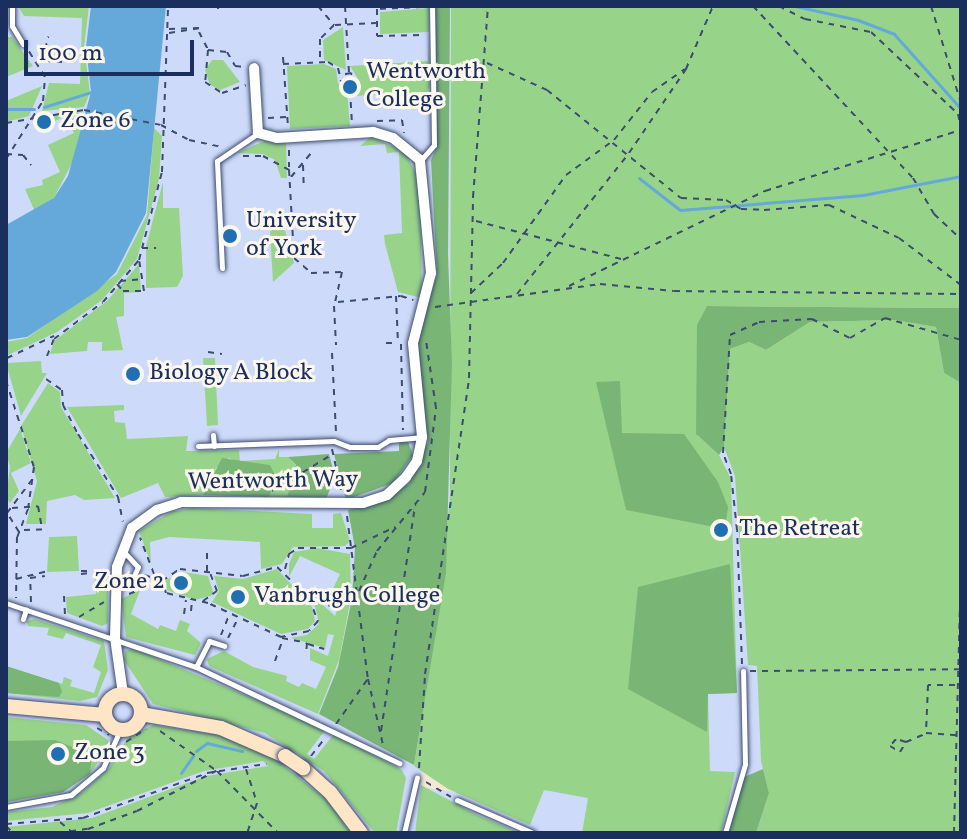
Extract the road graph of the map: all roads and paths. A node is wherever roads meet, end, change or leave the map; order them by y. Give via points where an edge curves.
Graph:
1 (12, 6) edge
2 (168, 6) edge
3 (318, 6) edge
4 (345, 6) edge
5 (432, 6) edge
6 (488, 6) edge
7 (713, 6) edge
8 (753, 6) edge
9 (779, 6) edge
10 (931, 6) edge
11 (377, 23) junction
12 (334, 25) junction
13 (346, 25) junction
14 (9, 27) edge
15 (168, 31) junction
16 (432, 34) junction
17 (48, 37) dead end
18 (23, 44) joint
19 (208, 50) junction
20 (283, 57) dead end
21 (320, 60) junction
22 (486, 61) junction
23 (41, 62) junction
24 (63, 62) dead end
25 (283, 64) junction
26 (254, 68) joint
27 (686, 69) junction
28 (348, 72) junction
29 (340, 75) junction
30 (255, 83) junction
31 (350, 89) junction
32 (961, 103) edge
33 (961, 109) edge
34 (50, 114) junction
35 (958, 114) junction
36 (287, 117) junction
37 (32, 118) junction
38 (257, 119) junction
39 (6, 123) edge
40 (352, 124) dead end
41 (159, 125) junction
42 (961, 130) edge
43 (258, 133) junction
44 (288, 137) junction
45 (614, 140) junction
46 (289, 150) dead end
47 (230, 152) junction
48 (311, 153) dead end
49 (629, 153) junction
50 (7, 155) edge
51 (889, 155) junction
52 (6, 159) edge
53 (420, 160) junction
54 (303, 163) junction
55 (31, 165) dead end
56 (289, 170) junction
57 (290, 178) junction
58 (304, 189) dead end
59 (737, 205) junction
60 (476, 221) junction
61 (523, 234) junction
62 (961, 239) edge
63 (558, 244) junction
64 (142, 248) junction
65 (156, 248) dead end
66 (139, 260) junction
67 (622, 260) junction
68 (222, 268) dead end
69 (142, 278) junction
70 (118, 282) junction
71 (961, 285) edge
72 (567, 286) junction
73 (470, 293) junction
74 (517, 294) junction
75 (961, 294) edge
76 (396, 296) junction
77 (470, 303) junction
78 (334, 306) junction
79 (427, 306) junction
80 (58, 334) junction
81 (961, 340) edge
82 (386, 343) dead end
83 (400, 343) junction
84 (407, 343) dead end
85 (336, 345) dead end
86 (208, 352) dead end
87 (332, 353) dead end
88 (222, 354) dead end
89 (47, 356) dead end
90 (7, 358) edge
91 (46, 379) dead end
92 (6, 381) edge
93 (213, 435) dead end
94 (422, 437) junction
95 (404, 439) junction
96 (334, 441) junction
97 (198, 446) dead end
98 (214, 446) junction
99 (332, 454) junction
100 (34, 477) junction
101 (264, 494) dead end
102 (415, 504) dead end
103 (345, 505) junction
104 (11, 508) junction
105 (28, 509) junction
106 (7, 514) edge
107 (128, 527) junction
108 (42, 529) junction
109 (48, 529) dead end
110 (23, 530) junction
111 (20, 533) junction
112 (351, 548) junction
113 (120, 549) junction
114 (207, 552) dead end
115 (284, 570) junction
116 (81, 572) dead end
117 (136, 573) junction
118 (208, 573) junction
119 (117, 577) junction
120 (15, 579) junction
121 (162, 581) junction
122 (23, 587) dead end
123 (16, 588) junction
124 (306, 591) junction
125 (359, 592) junction
126 (64, 596) dead end
127 (960, 597) edge
128 (31, 598) dead end
129 (186, 599) junction
130 (193, 601) junction
131 (202, 602) junction
132 (6, 603) edge
133 (17, 606) junction
134 (331, 608) dead end
135 (26, 609) junction
136 (191, 611) dead end
137 (184, 614) dead end
138 (229, 614) junction
139 (23, 619) dead end
140 (237, 620) junction
141 (65, 622) junction
142 (261, 629) junction
143 (259, 634) dead end
144 (115, 638) junction
145 (282, 638) junction
146 (307, 643) junction
147 (221, 645) junction
148 (324, 649) dead end
149 (306, 654) dead end
150 (275, 661) dead end
151 (196, 667) junction
152 (960, 669) edge
153 (743, 671) junction
154 (368, 679) junction
155 (956, 685) junction
156 (123, 694) junction
157 (6, 706) edge
158 (141, 714) junction
159 (105, 715) junction
160 (333, 728) junction
161 (120, 730) junction
162 (381, 733) junction
163 (926, 733) junction
164 (957, 735) junction
165 (906, 742) dead end
166 (384, 754) junction
167 (307, 762) junction
168 (399, 763) dead end
169 (266, 764) dead end
170 (246, 767) junction
171 (217, 771) junction
172 (417, 777) junction
173 (448, 795) dead end
174 (457, 800) dead end
175 (6, 807) edge
176 (255, 807) junction
177 (59, 822) junction
178 (6, 825) edge
179 (68, 831) junction
180 (13, 833) edge
181 (58, 833) edge
182 (73, 833) edge
183 (247, 833) edge
184 (278, 833) edge
185 (361, 833) edge
186 (404, 833) edge
187 (533, 833) edge
188 (725, 833) edge
189 (954, 833) edge

1 - 14 lane
2 - 15 path
3 - 12 path
4 - 13 path
5 - 11 path via 377,9
5 - 16 lane
6 - 22 path
7 - 27 path
8 - 51 path
9 - 35 path via 805,19 871,32
10 - 32 path
11 - 13 path
11 - 16 path via 377,36
12 - 13 path
12 - 21 path via 320,39
13 - 28 path
14 - 18 lane
15 - 19 path via 199,32
15 - 41 path
16 - 53 lane via 434,145
17 - 23 path
18 - 23 path
19 - 26 path via 227,52 235,66
19 - 30 path via 203,76 210,87 222,93
20 - 25 path
21 - 25 path
21 - 29 path via 334,64
22 - 45 path via 547,90
22 - 60 path
23 - 24 path
23 - 37 path via 44,91
25 - 36 path
26 - 30 street
27 - 45 path via 652,92
27 - 49 path
28 - 29 path
28 - 31 path
28 - 31 path via 356,79
29 - 31 path via 343,89
30 - 38 street
31 - 40 path
33 - 35 path
34 - 37 path
34 - 37 path via 49,123
34 - 41 path via 84,110
35 - 42 path
36 - 38 path
36 - 44 path
37 - 39 path
37 - 50 path
38 - 43 street
41 - 47 path
41 - 64 path via 162,172
42 - 51 path
43 - 44 street
43 - 47 lane
44 - 53 street via 373,132 393,138
45 - 49 path
45 - 61 path via 566,175
46 - 56 path
47 - 56 path via 263,156
47 - 68 lane via 217,161
48 - 54 path
49 - 59 path via 681,198
49 - 63 path
50 - 52 path
50 - 55 path via 23,155
51 - 59 path via 765,191
51 - 62 path
53 - 79 street, Wentworth Way via 431,273
54 - 57 path
54 - 58 path
56 - 57 path
57 - 78 path via 294,258 311,273 342,272
59 - 67 path
59 - 71 path via 764,210 829,205 899,238
60 - 61 path
60 - 73 path
61 - 63 path
61 - 73 path
63 - 67 path
63 - 74 path
64 - 65 path
64 - 66 path
66 - 69 path
66 - 70 path
67 - 72 path
69 - 70 path
69 - 70 path via 144,291 123,291
70 - 80 path via 103,302
72 - 74 path
72 - 75 path
73 - 77 path
74 - 77 path
76 - 78 path via 340,299
76 - 79 path
76 - 83 path
77 - 79 path
77 - 172 path via 469,378 425,674
78 - 85 path
79 - 94 street, Wentworth Way via 413,343
80 - 89 path
80 - 90 path
81 - 153 path via 885,318 850,338 812,319 759,322 730,335 723,453 731,474 737,530
82 - 83 path
83 - 84 path
83 - 95 path
86 - 88 path
87 - 96 path
91 - 107 path via 62,390 63,405 118,497
92 - 100 path
93 - 98 lane
94 - 95 lane
94 - 103 street, Wentworth Way via 417,461 387,495
95 - 96 lane via 378,447
96 - 98 lane
96 - 99 path
97 - 98 lane
99 - 101 path
99 - 103 path
100 - 104 path
100 - 105 path
102 - 162 path
103 - 107 street, Wentworth Way via 181,502
103 - 112 path
104 - 105 path
104 - 106 path
105 - 108 path via 38,506 43,512
105 - 110 path
106 - 111 path
107 - 113 street, Wentworth Way
107 - 121 path
108 - 109 path
108 - 110 path
110 - 111 path
111 - 120 path
112 - 115 path via 298,548 289,554
112 - 125 path
112 - 125 path via 396,527 377,551
113 - 117 lane via 138,567
113 - 119 street, Wentworth Way
114 - 118 path
115 - 118 path
115 - 124 path
116 - 119 path
117 - 119 lane
117 - 121 path
118 - 121 path via 176,569
118 - 131 path via 217,591
119 - 144 street, Wentworth Way
120 - 123 path
120 - 128 path via 45,574 30,578
121 - 129 path via 166,594
122 - 123 path
123 - 133 path
124 - 134 path via 328,601
124 - 145 path via 318,621 309,631
125 - 154 path
126 - 141 path
127 - 152 path
129 - 130 path
129 - 137 path
130 - 131 path
130 - 136 path
131 - 138 path
132 - 133 lane
133 - 135 lane
135 - 139 lane
135 - 141 lane
138 - 140 path
138 - 147 path
140 - 142 path
140 - 147 path
141 - 144 lane
142 - 143 path
142 - 145 path
144 - 151 lane
144 - 156 street, Wentworth Way
145 - 146 path
145 - 150 path
146 - 148 path
146 - 149 path
147 - 151 lane via 209,641
151 - 160 lane
152 - 153 path
152 - 155 path
153 - 188 lane via 745,764
154 - 160 path
154 - 162 path
155 - 163 path via 928,685
155 - 164 path
156 - 158 street via 136,699
156 - 159 street via 110,698
157 - 159 street
158 - 161 street via 133,727
158 - 167 street, bridge via 221,728
159 - 161 street
160 - 166 lane
160 - 167 path
161 - 175 lane via 103,768 71,795
162 - 166 path
163 - 164 path
163 - 165 path
164 - 189 path
166 - 168 lane
167 - 185 street
169 - 170 path
170 - 171 path
170 - 176 path
171 - 176 path
171 - 177 path
171 - 179 path via 137,811
172 - 173 path
172 - 186 lane
174 - 187 lane
176 - 183 path
176 - 184 path
177 - 178 path
177 - 179 path
178 - 180 path
179 - 181 path
179 - 182 path

